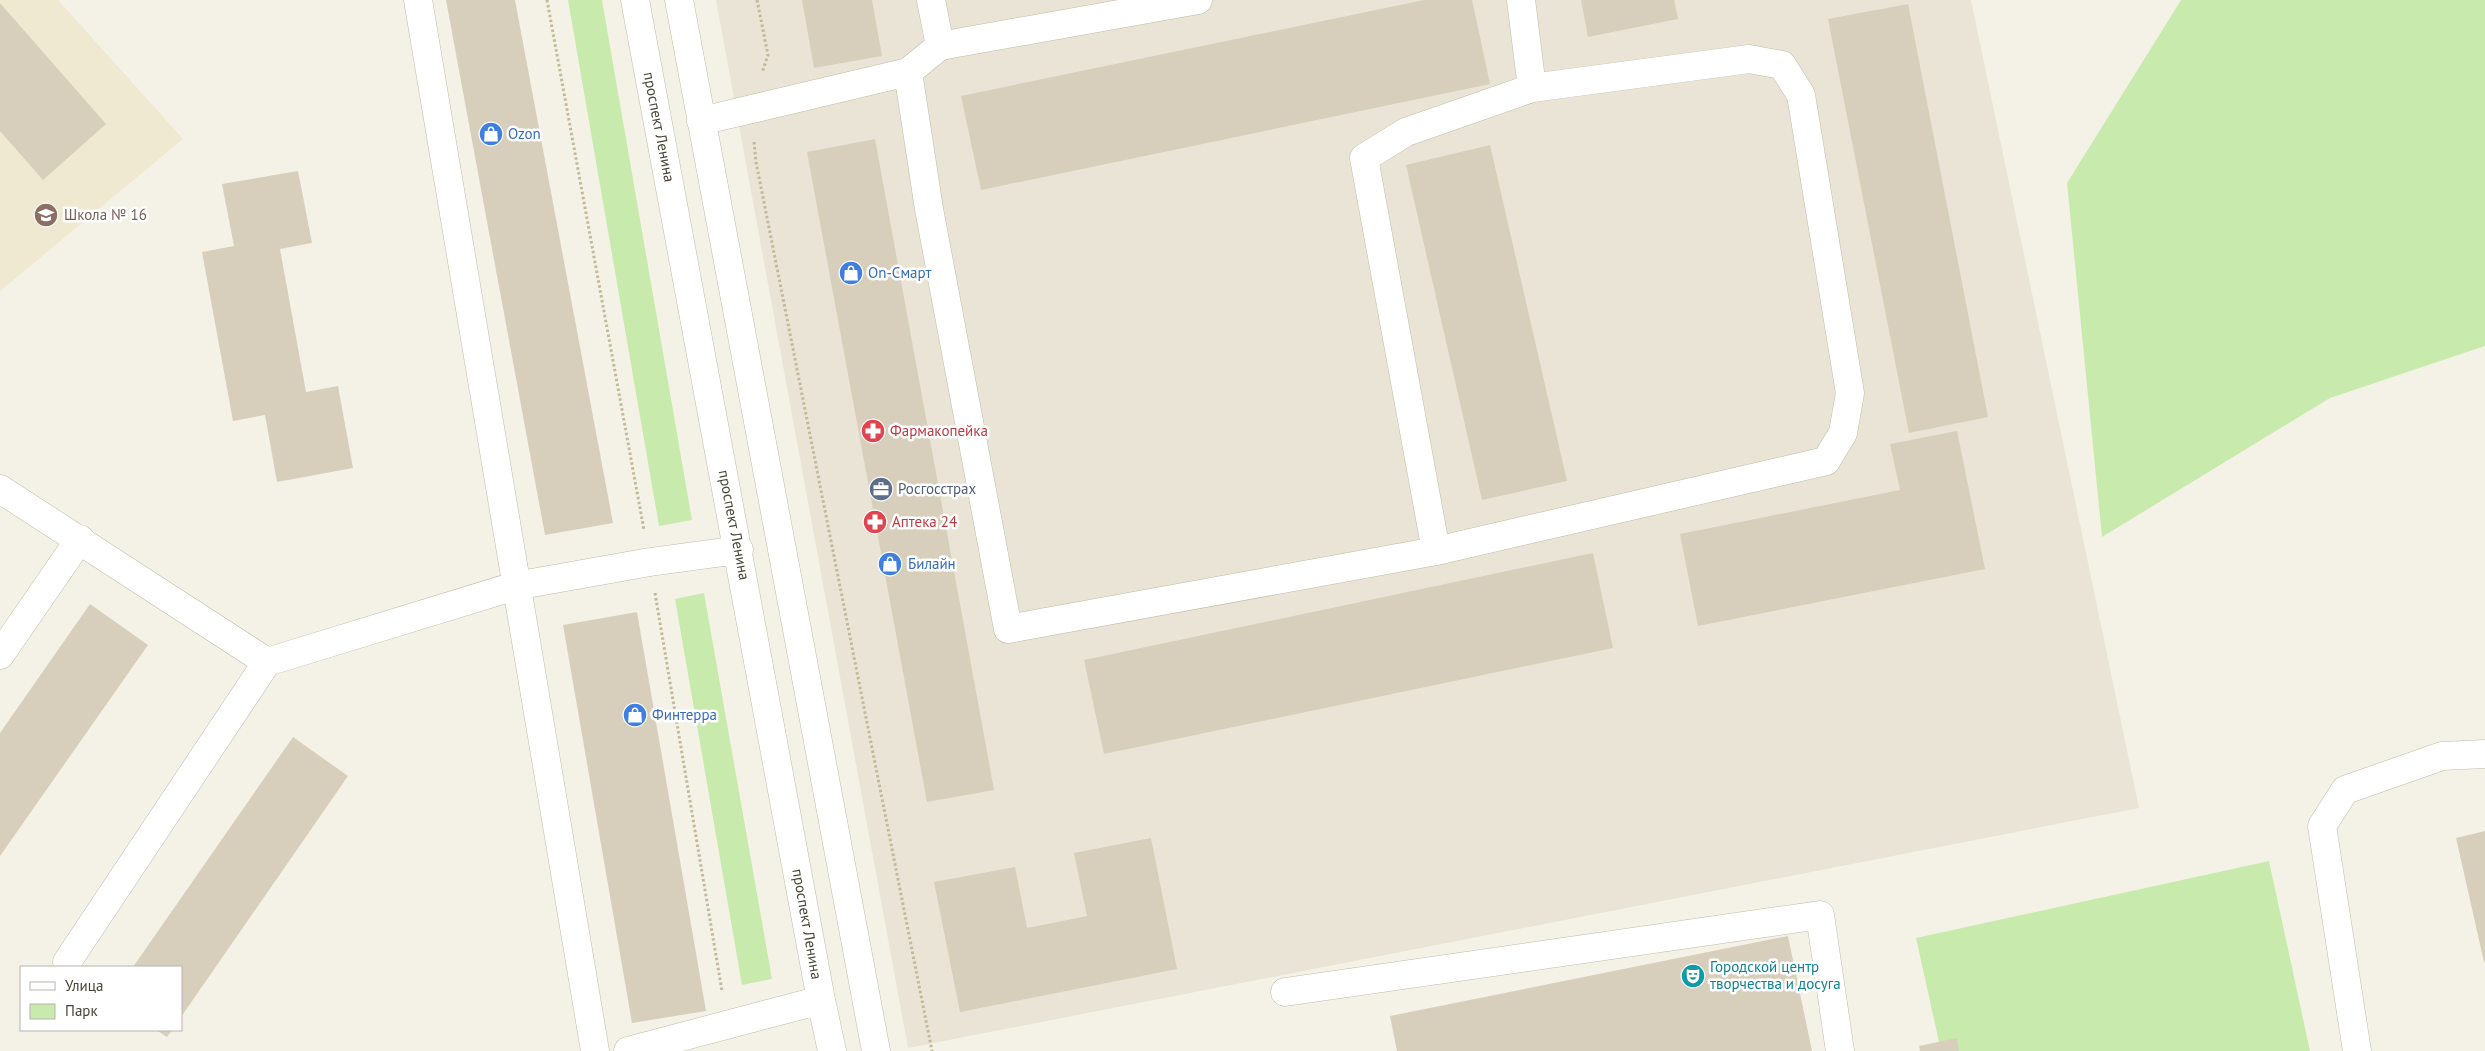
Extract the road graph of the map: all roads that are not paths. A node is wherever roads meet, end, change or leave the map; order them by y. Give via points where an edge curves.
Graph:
1 (418, 0) edge
2 (635, 0) edge
3 (679, 0) edge
4 (931, 0) edge
5 (1198, 0) edge
6 (1521, 0) edge
7 (940, 46) junction
8 (908, 72) junction
9 (1532, 88) junction
10 (701, 121) junction
11 (0, 489) edge
12 (80, 539) junction
13 (739, 550) junction
14 (1436, 550) junction
15 (515, 586) junction
16 (0, 655) edge
17 (267, 662) junction
18 (2485, 754) edge
19 (67, 962) dead end
20 (1285, 992) dead end
21 (821, 1000) junction
22 (594, 1051) edge
23 (628, 1051) edge
24 (832, 1051) edge
25 (876, 1051) edge
26 (1840, 1051) edge
27 (2357, 1051) edge

1 - 15 street
2 - 13 street, проспект Ленина
3 - 10 street
4 - 7 street
5 - 7 street
6 - 9 street
7 - 8 street
8 - 10 street
8 - 14 street via 929,209 1008,629
9 - 14 street via 1406,132 1364,158
9 - 14 street via 1750,59 1782,65 1801,95 1803,105 1850,393 1843,433 1826,461
10 - 25 street
11 - 12 street
12 - 16 street
12 - 17 street
13 - 15 street
13 - 21 street, проспект Ленина
15 - 17 street
15 - 22 street
17 - 19 street
18 - 27 street via 2442,756 2345,790 2322,826
20 - 26 street via 1820,915
21 - 23 street
21 - 24 street, проспект Ленина

